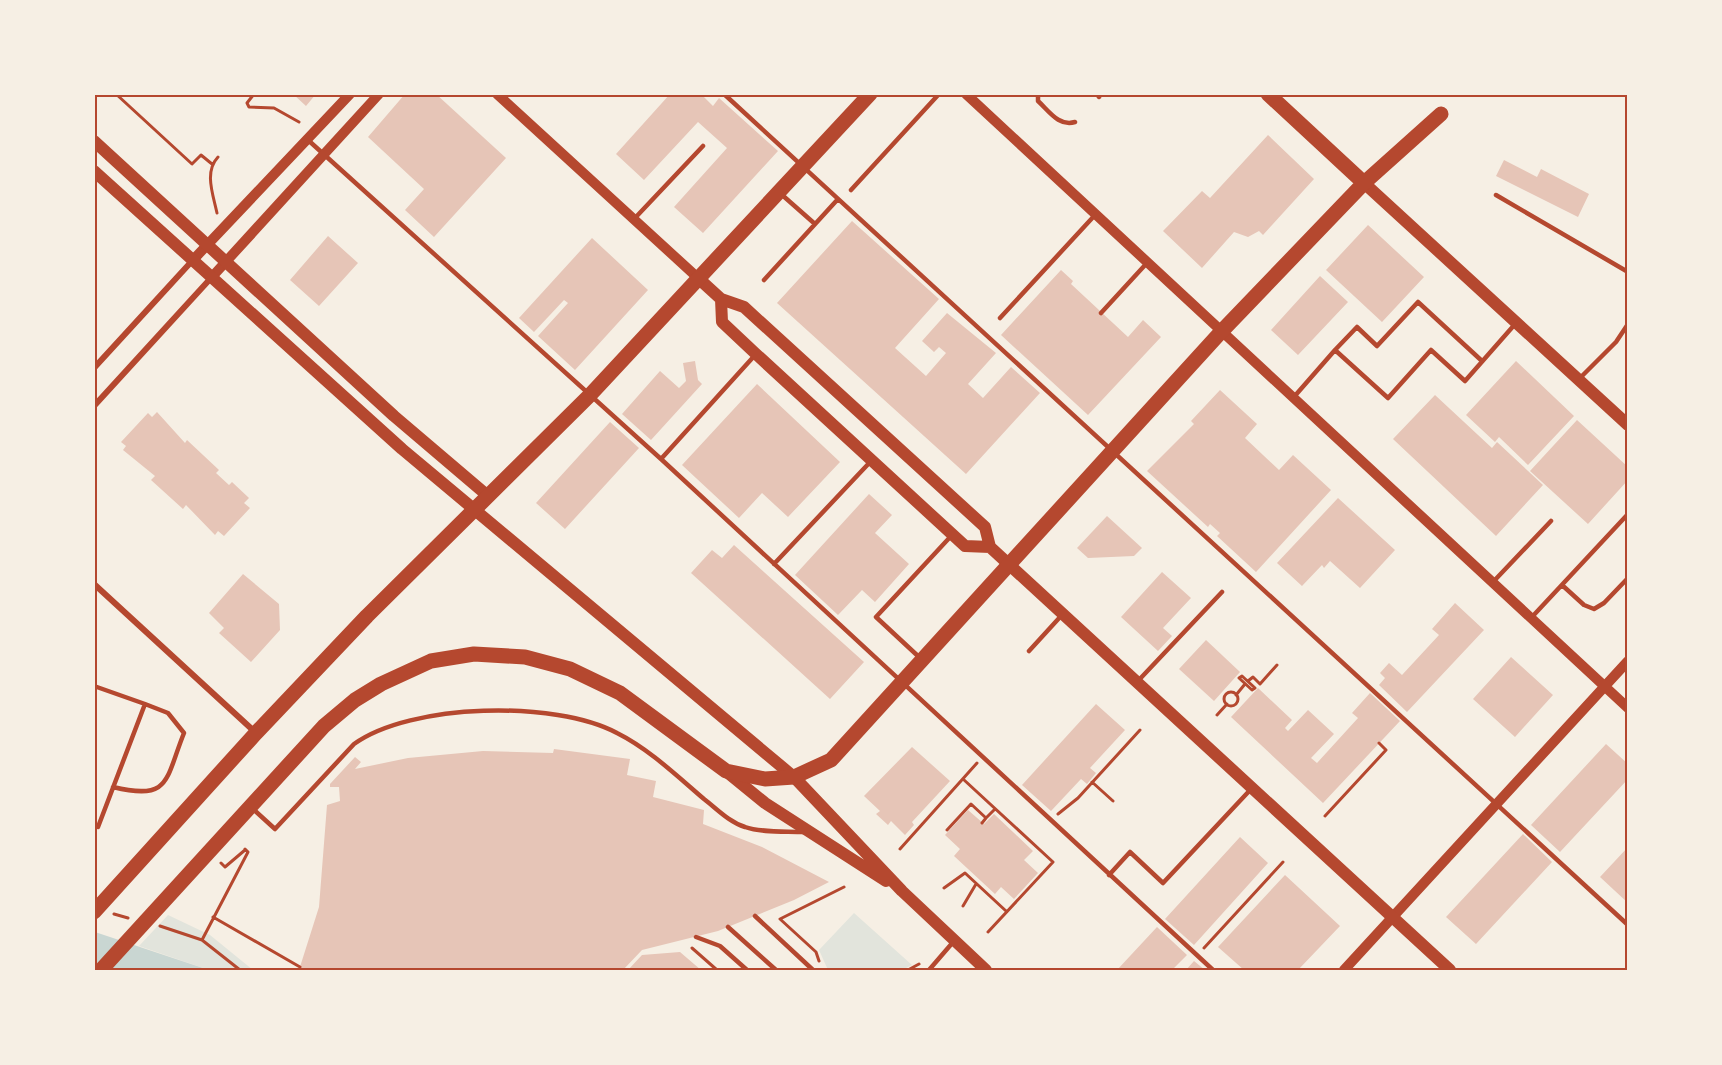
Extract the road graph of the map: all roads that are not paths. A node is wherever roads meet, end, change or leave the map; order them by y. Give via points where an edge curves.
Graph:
1 (350, 94) edge
2 (379, 94) edge
3 (497, 94) edge
4 (724, 94) edge
5 (870, 94) edge
6 (939, 94) edge
7 (966, 94) edge
8 (1268, 94) edge
9 (1038, 95) edge
10 (1441, 114) dead end
11 (1075, 122) dead end
12 (308, 140) junction
13 (94, 141) edge
14 (703, 146) dead end
15 (324, 154) junction
16 (804, 167) junction
17 (94, 171) edge
18 (1364, 183) junction
19 (851, 190) dead end
20 (780, 192) junction
21 (1496, 195) dead end
22 (838, 199) junction
23 (1095, 215) junction
24 (634, 220) junction
25 (815, 225) junction
26 (207, 245) junction
27 (192, 261) junction
28 (225, 262) junction
29 (1146, 264) junction
30 (1628, 272) edge
31 (211, 278) junction
32 (698, 278) junction
33 (764, 280) dead end
34 (721, 299) junction
35 (1101, 313) dead end
36 (1000, 318) dead end
37 (1516, 323) junction
38 (1628, 324) edge
39 (1220, 333) junction
40 (1335, 350) junction
41 (756, 354) junction
42 (1482, 361) junction
43 (94, 368) edge
44 (1578, 380) junction
45 (590, 395) junction
46 (1292, 398) junction
47 (94, 406) edge
48 (1628, 424) edge
49 (1113, 451) junction
50 (661, 459) junction
51 (872, 460) junction
52 (488, 496) junction
53 (474, 510) junction
54 (1628, 514) edge
55 (1551, 521) dead end
56 (952, 535) junction
57 (990, 547) junction
58 (774, 564) junction
59 (1009, 565) junction
60 (1628, 578) edge
61 (1493, 583) junction
62 (95, 585) edge
63 (1562, 585) junction
64 (1222, 592) dead end
65 (1063, 614) junction
66 (1531, 618) junction
67 (1029, 651) dead end
68 (921, 659) junction
69 (1628, 661) edge
70 (901, 681) junction
71 (1136, 682) junction
72 (94, 686) edge
73 (1604, 686) junction
74 (145, 704) junction
75 (1628, 708) edge
76 (256, 733) junction
77 (726, 771) junction
78 (794, 777) junction
79 (113, 787) junction
80 (1252, 788) junction
81 (1497, 803) junction
82 (251, 807) junction
83 (98, 827) dead end
84 (810, 832) junction
85 (1109, 875) junction
86 (903, 891) junction
87 (100, 912) edge
88 (755, 916) dead end
89 (1392, 917) junction
90 (1628, 925) edge
91 (728, 927) dead end
92 (696, 937) dead end
93 (954, 941) junction
94 (101, 970) edge
95 (747, 970) edge
96 (776, 970) edge
97 (813, 970) edge
98 (929, 970) edge
99 (986, 970) edge
100 (1213, 970) edge
101 (1344, 970) edge
102 (1450, 970) edge

1 - 12 street
2 - 15 street
3 - 24 street
4 - 16 lane
5 - 16 main road
6 - 19 lane
7 - 23 street
8 - 18 main road
9 - 11 lane via 1038,101 1060,122
10 - 18 main road
12 - 15 lane
12 - 26 street
13 - 26 main road
14 - 24 lane
15 - 28 street
15 - 45 lane
16 - 20 main road
16 - 22 lane
17 - 27 main road
18 - 37 main road
18 - 39 main road
20 - 25 lane
20 - 32 main road
21 - 30 lane
22 - 25 lane
22 - 49 lane
23 - 29 street
23 - 36 lane
24 - 32 street
25 - 33 lane
26 - 27 street
26 - 28 main road
27 - 31 main road
27 - 43 street
28 - 31 street
28 - 52 main road
29 - 35 lane
29 - 39 street
31 - 47 street
31 - 53 main road
32 - 34 main road
32 - 45 main road
34 - 41 main road via 722,322
34 - 57 main road via 744,307 986,526
37 - 42 lane
37 - 44 main road
38 - 44 lane via 1616,342
39 - 46 street
39 - 49 main road
40 - 42 lane via 1357,327 1377,346 1418,302
40 - 42 lane via 1388,398 1431,350 1465,381
40 - 46 lane
41 - 50 lane
41 - 51 main road
44 - 48 main road
45 - 50 lane
45 - 52 main road
46 - 61 street
49 - 59 main road
49 - 81 lane
50 - 58 lane
51 - 56 main road
51 - 58 lane
52 - 53 main road
53 - 76 main road
53 - 78 main road
54 - 63 lane
55 - 61 lane
56 - 57 main road via 965,546
56 - 68 lane via 876,617
57 - 59 main road
58 - 70 lane
59 - 65 main road
59 - 68 main road
60 - 63 lane via 1594,609
61 - 66 street
62 - 76 street
63 - 66 lane
64 - 71 lane
65 - 67 lane
65 - 71 main road
66 - 73 street
68 - 70 main road
69 - 73 street
70 - 78 main road via 831,760
70 - 85 lane
71 - 80 main road
72 - 74 lane
73 - 75 street
73 - 81 street
74 - 79 lane
74 - 79 lane via 168,713 184,733 164,782 153,792 139,794
76 - 87 main road
77 - 78 main road via 765,779
77 - 82 main road via 620,693 591,677 545,661 474,654 431,661 355,700 324,726
77 - 84 main road
78 - 86 main road
79 - 83 lane
80 - 85 lane via 1163,883 1130,852
80 - 89 main road
81 - 89 street
81 - 90 lane
82 - 84 lane via 275,828 364,737 436,713 511,710 595,723 619,733 746,828
82 - 94 main road
84 - 86 main road
85 - 100 lane
86 - 93 main road
88 - 97 lane
89 - 101 street
89 - 102 main road
91 - 96 lane
92 - 95 lane via 720,946
93 - 98 lane
93 - 99 main road

